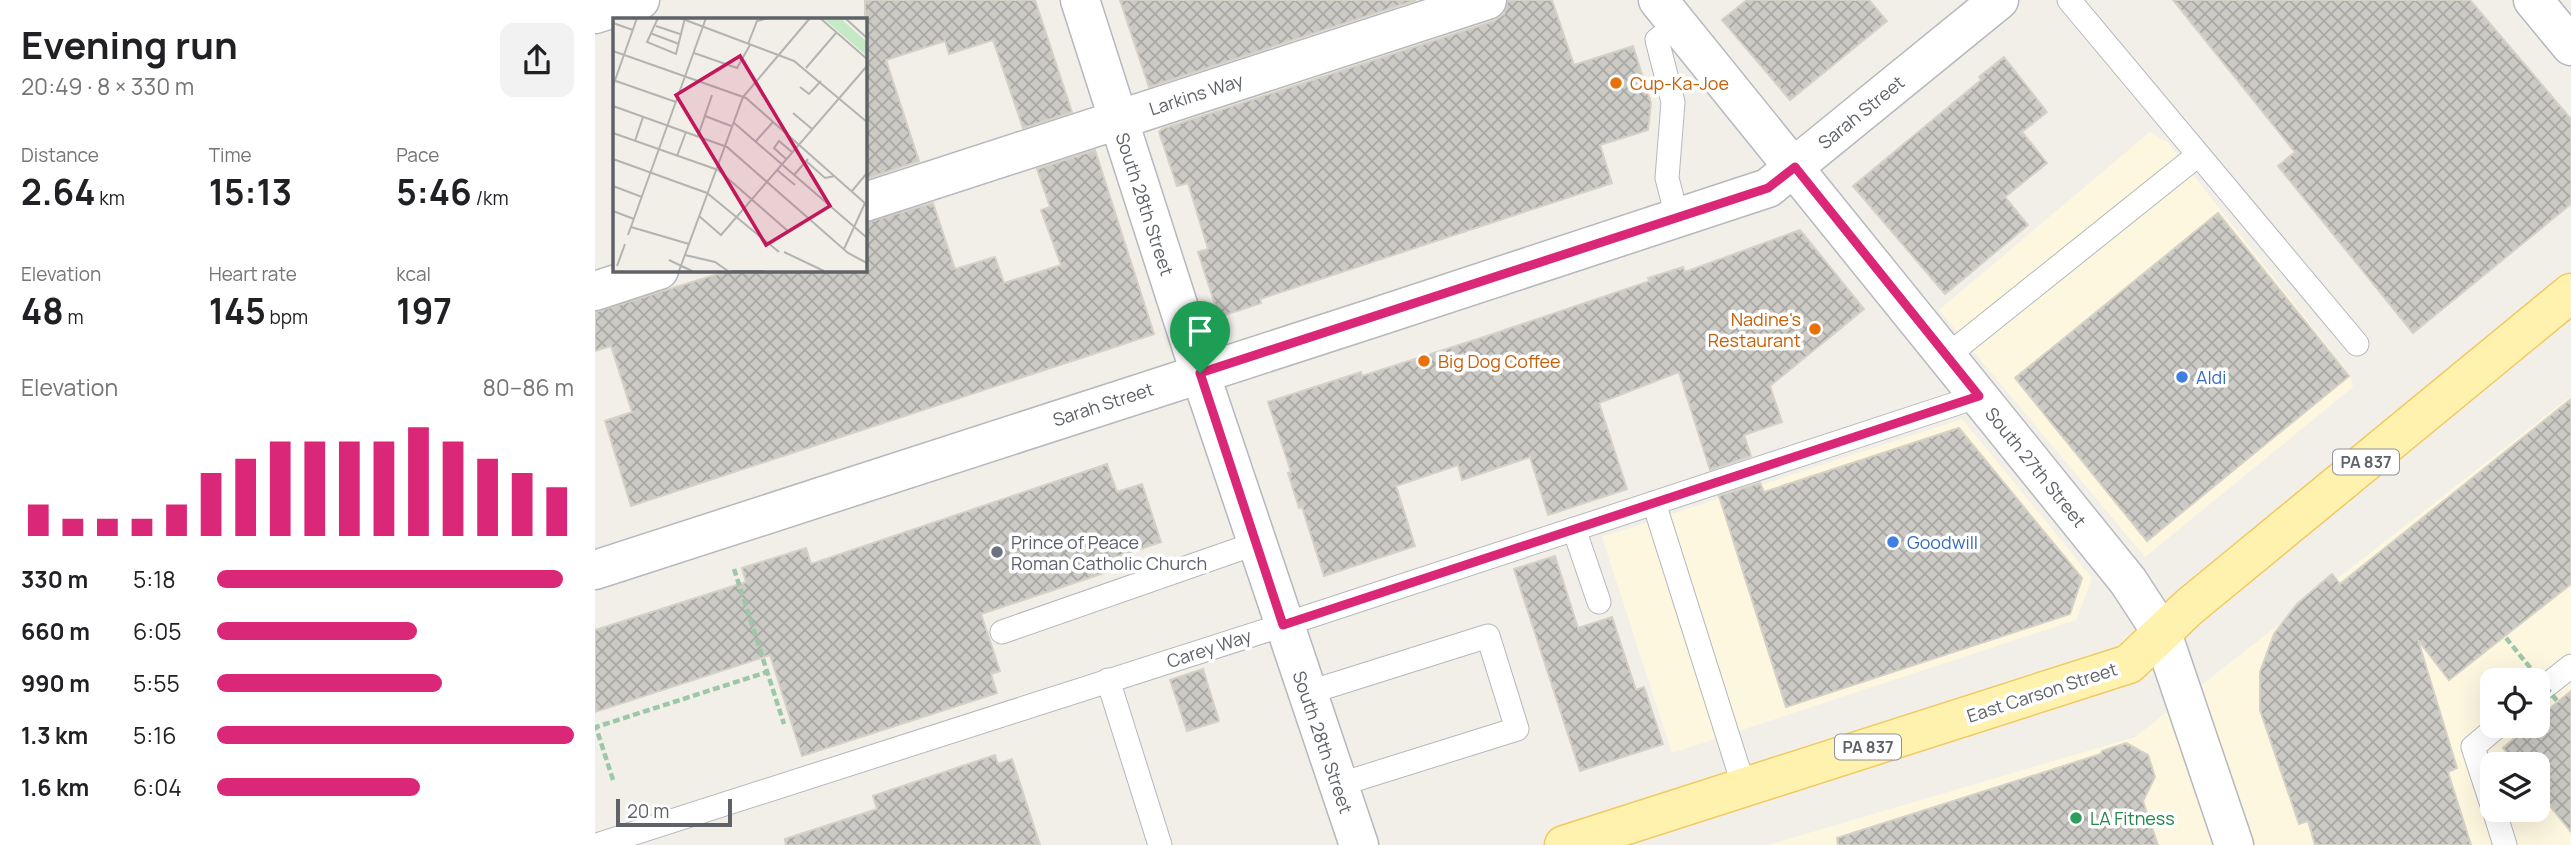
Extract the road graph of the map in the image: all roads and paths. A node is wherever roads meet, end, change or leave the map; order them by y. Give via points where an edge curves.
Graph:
1 (640, 0) edge
2 (1080, 0) edge
3 (1487, 0) edge
4 (1999, 0) edge
5 (2069, 0) edge
6 (2533, 0) edge
7 (1668, 12) edge
8 (595, 14) edge
9 (2571, 46) edge
10 (1118, 120) junction
11 (2198, 155) junction
12 (1795, 167) junction
13 (866, 202) edge
14 (1677, 217) junction
15 (656, 271) edge
16 (595, 290) edge
17 (2571, 293) edge
18 (2357, 344) dead end
19 (1947, 356) junction
20 (1200, 373) junction
21 (1979, 396) junction
22 (1654, 503) junction
23 (1574, 529) junction
24 (1257, 543) junction
25 (734, 569) dead end
26 (595, 570) edge
27 (1599, 602) dead end
28 (1283, 625) junction
29 (1002, 632) dead end
30 (2162, 633) junction
31 (2506, 638) dead end
32 (2571, 666) edge
33 (2527, 668) edge
34 (767, 672) junction
35 (1108, 680) junction
36 (1307, 693) junction
37 (2550, 694) edge
38 (784, 724) dead end
39 (2484, 738) edge
40 (2480, 768) edge
41 (613, 780) dead end
42 (1338, 785) junction
43 (1744, 787) junction
44 (2498, 822) edge
45 (597, 845) edge
46 (1160, 845) edge
47 (1359, 845) edge
48 (1564, 845) edge
49 (2234, 845) edge
50 (2505, 845) edge

1 - 8 street
2 - 10 street, South 28th Street
3 - 10 street, Larkins Way
4 - 12 street, Sarah Street
5 - 11 lane
6 - 9 street
7 - 12 street, South 27th Street
7 - 14 lane via 1657,40 1674,102 1667,178
10 - 13 street, Larkins Way
10 - 20 street, South 28th Street
11 - 18 lane
11 - 19 lane
12 - 14 street, Sarah Street via 1768,188
12 - 19 street, South 27th Street
14 - 20 street, Sarah Street
15 - 16 street
17 - 30 main road, East Carson Street / PA 837
19 - 21 street, South 27th Street
20 - 24 street, South 28th Street
20 - 26 street, Sarah Street
21 - 22 lane, Carey Way
21 - 30 street, South 27th Street via 2128,582
22 - 23 lane, Carey Way
22 - 43 lane
23 - 27 lane
23 - 28 lane, Carey Way
24 - 28 street, South 28th Street
24 - 29 lane
25 - 34 path
28 - 35 lane, Carey Way
28 - 36 street, South 28th Street
30 - 43 main road, East Carson Street / PA 837 via 2129,664
30 - 49 street, South 27th Street
31 - 33 path, bridge
32 - 37 lane
34 - 38 path
34 - 41 path via 596,727
35 - 45 lane, Carey Way
35 - 46 lane
36 - 42 street, South 28th Street
36 - 42 lane via 1488,636 1517,729
39 - 40 lane via 2473,747
42 - 47 street, South 28th Street
43 - 48 main road, East Carson Street / PA 837
44 - 50 lane

